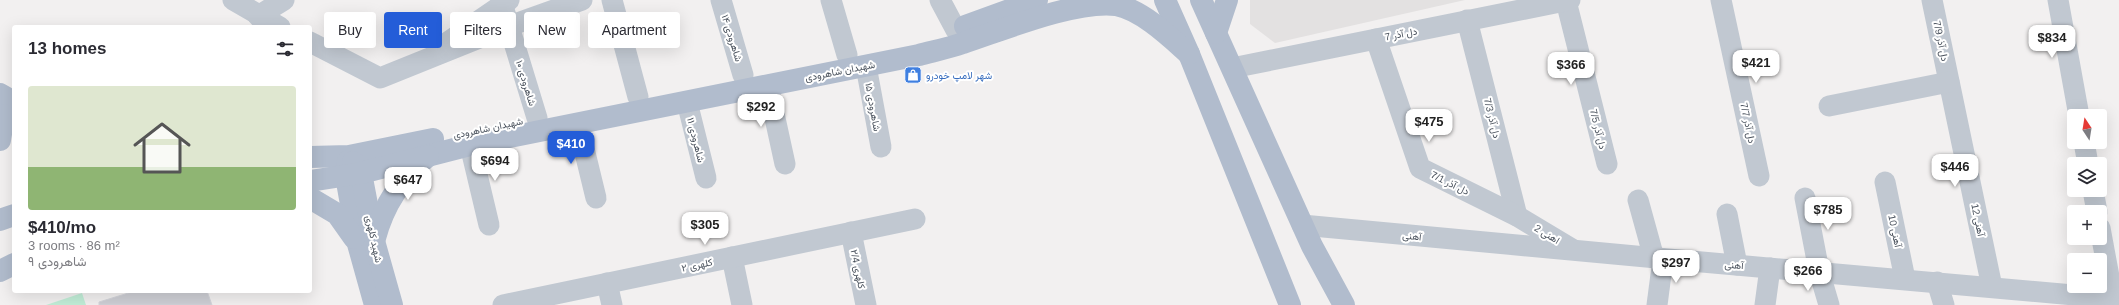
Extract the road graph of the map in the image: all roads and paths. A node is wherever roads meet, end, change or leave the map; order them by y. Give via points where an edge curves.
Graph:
1 (233, 0) edge
2 (284, 0) edge
3 (582, 0) edge
4 (612, 0) edge
5 (721, 0) edge
6 (831, 0) edge
7 (940, 0) edge
8 (1038, 0) edge
9 (1165, 0) edge
10 (1201, 0) edge
11 (1227, 0) edge
12 (1568, 0) edge
13 (1721, 0) edge
14 (1932, 0) edge
15 (2058, 0) edge
16 (504, 1) edge
17 (1117, 3) edge
18 (506, 12) edge
19 (258, 16) junction
20 (1467, 20) junction
21 (516, 24) edge
22 (276, 25) edge
23 (956, 30) junction
24 (1216, 32) junction
25 (1376, 38) junction
26 (312, 43) edge
27 (453, 48) edge
28 (515, 48) edge
29 (1189, 54) junction
30 (847, 55) junction
31 (420, 61) junction
32 (866, 66) junction
33 (1232, 68) junction
34 (743, 75) junction
35 (1949, 82) junction
36 (768, 86) junction
37 (638, 97) junction
38 (687, 102) junction
39 (1829, 106) dead end
40 (2078, 109) edge
41 (6, 111) edge
42 (536, 118) junction
43 (578, 124) junction
44 (0, 140) edge
45 (470, 145) junction
46 (881, 147) dead end
47 (430, 154) junction
48 (312, 158) edge
49 (786, 164) dead end
50 (1607, 164) dead end
51 (352, 168) junction
52 (1759, 176) dead end
53 (706, 178) dead end
54 (312, 180) edge
55 (1885, 182) dead end
56 (596, 198) dead end
57 (1805, 198) dead end
58 (312, 199) edge
59 (1638, 200) dead end
60 (1727, 214) dead end
61 (12, 216) edge
62 (1517, 216) junction
63 (914, 219) dead end
64 (0, 220) edge
65 (489, 225) dead end
66 (1302, 225) junction
67 (851, 232) junction
68 (366, 243) junction
69 (2104, 245) edge
70 (1312, 246) junction
71 (1577, 252) junction
72 (732, 257) junction
73 (1658, 259) junction
74 (12, 265) edge
75 (1738, 265) junction
76 (1770, 268) junction
77 (0, 271) edge
78 (1819, 271) junction
79 (1904, 279) junction
80 (1937, 282) junction
81 (607, 283) junction
82 (1992, 287) junction
83 (2061, 299) edge
84 (2116, 299) edge
85 (375, 305) edge
86 (392, 305) edge
87 (503, 305) edge
88 (612, 305) edge
89 (742, 305) edge
90 (866, 305) edge
91 (1290, 305) edge
92 (1335, 305) edge
93 (1344, 305) edge
94 (1657, 305) edge
95 (1765, 305) edge
96 (1829, 305) edge
97 (1944, 305) edge

1 - 19 street
2 - 19 street
3 - 21 street
4 - 37 street
5 - 34 street, شاهرودی ۱۴
6 - 30 street
7 - 23 street
8 - 23 main road, شهیدان شاهرودی
9 - 29 main road
10 - 24 main road
11 - 24 main road
12 - 20 street, دل آذر 7
12 - 50 street, دل آذر 7/5
13 - 52 street, دل آذر 7/7
14 - 35 street, دل آذر 7/9
15 - 40 street
16 - 18 street, شاهرودی ۱۰
16 - 31 street
17 - 29 main road, شهیدان شاهرودی via 1141,16
17 - 32 main road, شهیدان شاهرودی via 1084,5 1046,14 962,43
19 - 22 street
20 - 25 street, دل آذر 7
20 - 62 street, دل آذر 7/3
23 - 30 main road, شهیدان شاهرودی
24 - 33 main road
25 - 33 street, دل آذر 7
25 - 62 street, دل آذر 7/1 via 1420,168
26 - 31 street via 380,78
27 - 31 street
28 - 42 street, شاهرودی ۱۰
29 - 91 main road
30 - 34 main road, شهیدان شاهرودی
32 - 36 main road, شهیدان شاهرودی
32 - 46 street, ۱۵ شاهرودی
33 - 66 main road
34 - 37 main road, شهیدان شاهرودی
35 - 39 street
35 - 82 street, آهنی 12
36 - 38 main road, شهیدان شاهرودی
36 - 49 street
37 - 42 main road, شهیدان شاهرودی
38 - 43 main road, شهیدان شاهرودی
38 - 53 street, ۱۱ شاهرودی
41 - 44 main road
42 - 51 main road, شهیدان شاهرودی
43 - 45 main road, شهیدان شاهرودی
43 - 56 street
45 - 47 main road, شهیدان شاهرودی
45 - 65 street
47 - 51 main road, شهیدان شاهرودی
47 - 68 main road via 394,191
48 - 51 main road, شهیدان شاهرودی
51 - 54 main road, شهیدان شاهرودی
51 - 68 main road, شهید کلهری
55 - 79 street, آهنی 10
57 - 78 street
58 - 68 main road via 337,214
59 - 73 street
60 - 75 street
61 - 64 main road
62 - 71 street, اهنی 2
63 - 67 street, کلهری ۲
66 - 70 main road
66 - 71 street, آهنی
67 - 72 street, کلهری ۲
67 - 90 street, کلهری ۲/4
68 - 85 main road, شهید کلهری
68 - 86 main road, شهید کلهری
69 - 84 street
70 - 92 main road
70 - 93 main road
71 - 73 street, آهنی
72 - 81 street, کلهری ۲
72 - 89 street
73 - 75 street, آهنی
73 - 94 street
74 - 77 main road
75 - 76 street, آهنی
76 - 78 street, آهنی
76 - 95 street
78 - 79 street, آهنی
78 - 96 street
79 - 80 street, آهنی
80 - 82 street, آهنی
80 - 97 street
81 - 87 street, کلهری ۲
81 - 88 street
82 - 83 street, آهنی
83 - 84 street, آهنی

